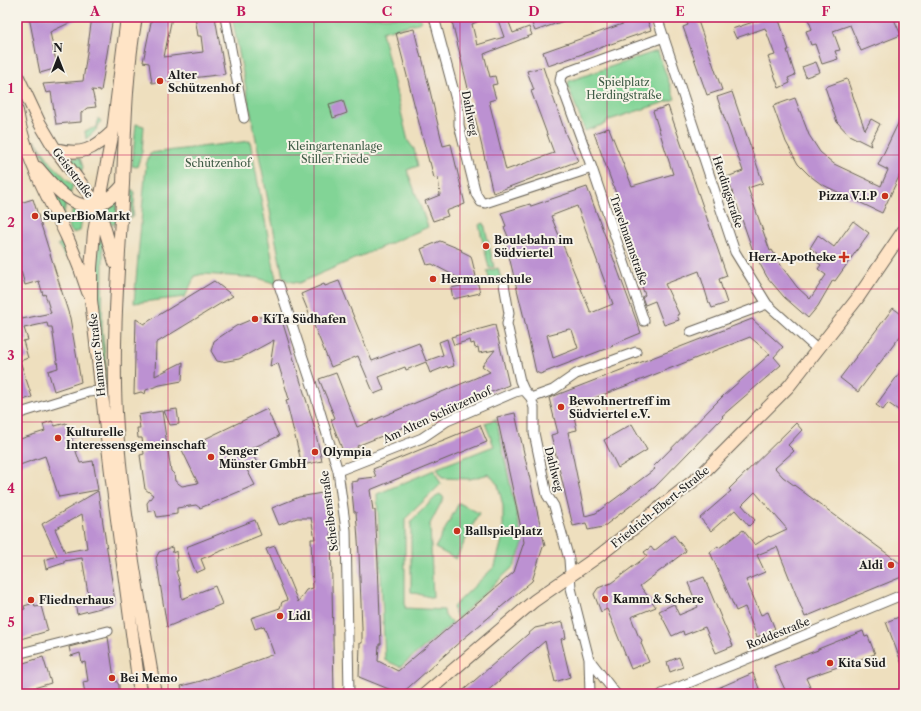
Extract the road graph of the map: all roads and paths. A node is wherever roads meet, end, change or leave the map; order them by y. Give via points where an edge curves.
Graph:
1 (127, 17) edge
2 (136, 17) edge
3 (225, 17) edge
4 (434, 17) edge
5 (657, 17) edge
6 (664, 37) junction
7 (17, 75) edge
8 (17, 111) edge
9 (244, 118) dead end
10 (113, 131) junction
11 (55, 149) junction
12 (32, 160) junction
13 (592, 168) junction
14 (123, 185) junction
15 (98, 206) junction
16 (904, 230) edge
17 (118, 276) junction
18 (504, 284) dead end
19 (279, 285) dead end
20 (92, 300) junction
21 (767, 304) junction
22 (644, 321) dead end
23 (691, 332) dead end
24 (818, 350) junction
25 (636, 352) dead end
26 (524, 390) junction
27 (101, 391) junction
28 (531, 398) junction
29 (17, 414) edge
30 (338, 471) junction
31 (570, 575) junction
32 (904, 594) edge
33 (108, 631) dead end
34 (17, 654) edge
35 (589, 659) junction
36 (140, 694) edge
37 (155, 694) edge
38 (350, 694) edge
39 (425, 694) edge
40 (590, 694) edge
41 (616, 694) edge
42 (662, 694) edge

1 - 10 main road, Hammer Straße
2 - 14 main road, Hammer Straße via 130,55
3 - 9 street
4 - 13 street, Dahlweg via 459,111 459,125 477,198 486,203
5 - 6 street, Herdingstraße
6 - 13 street, Travelmannstraße via 567,72 560,77 560,85
6 - 21 street, Herdingstraße via 735,252
7 - 11 main road, Geiststraße
8 - 12 main road via 22,135
10 - 11 main road via 88,150 74,152
10 - 15 main road, Hammer Straße
11 - 15 main road, Geiststraße
12 - 15 main road via 66,198 79,204
12 - 20 main road
13 - 22 street, Travelmannstraße
14 - 15 main road
14 - 17 main road, Hammer Straße
15 - 17 main road, Geiststraße
15 - 20 main road, Hammer Straße via 91,268
16 - 24 main road, Friedrich-Ebert-Straße
17 - 37 main road, Hammer Straße via 115,365 119,453
18 - 26 street via 509,312 507,324
19 - 30 street, Scheibenstraße
20 - 27 main road, Hammer Straße
21 - 23 street
21 - 24 street, Herdingstraße
24 - 31 main road, Friedrich-Ebert-Straße via 775,402 701,475 617,542
25 - 28 street via 576,374 553,390
26 - 28 street
26 - 30 street, Am Alten Schützenhof via 447,421 422,438
27 - 29 street via 54,401
27 - 36 main road, Hammer Straße
28 - 31 street, Dahlweg via 534,408 534,433 547,495 554,506 569,559
30 - 38 street, Scheibenstraße via 346,530
31 - 35 street, Dahlweg
31 - 39 main road, Friedrich-Ebert-Straße via 534,601
32 - 42 street, Roddestraße
33 - 34 street
35 - 40 street, Dahlweg
35 - 41 street, Dahlweg

